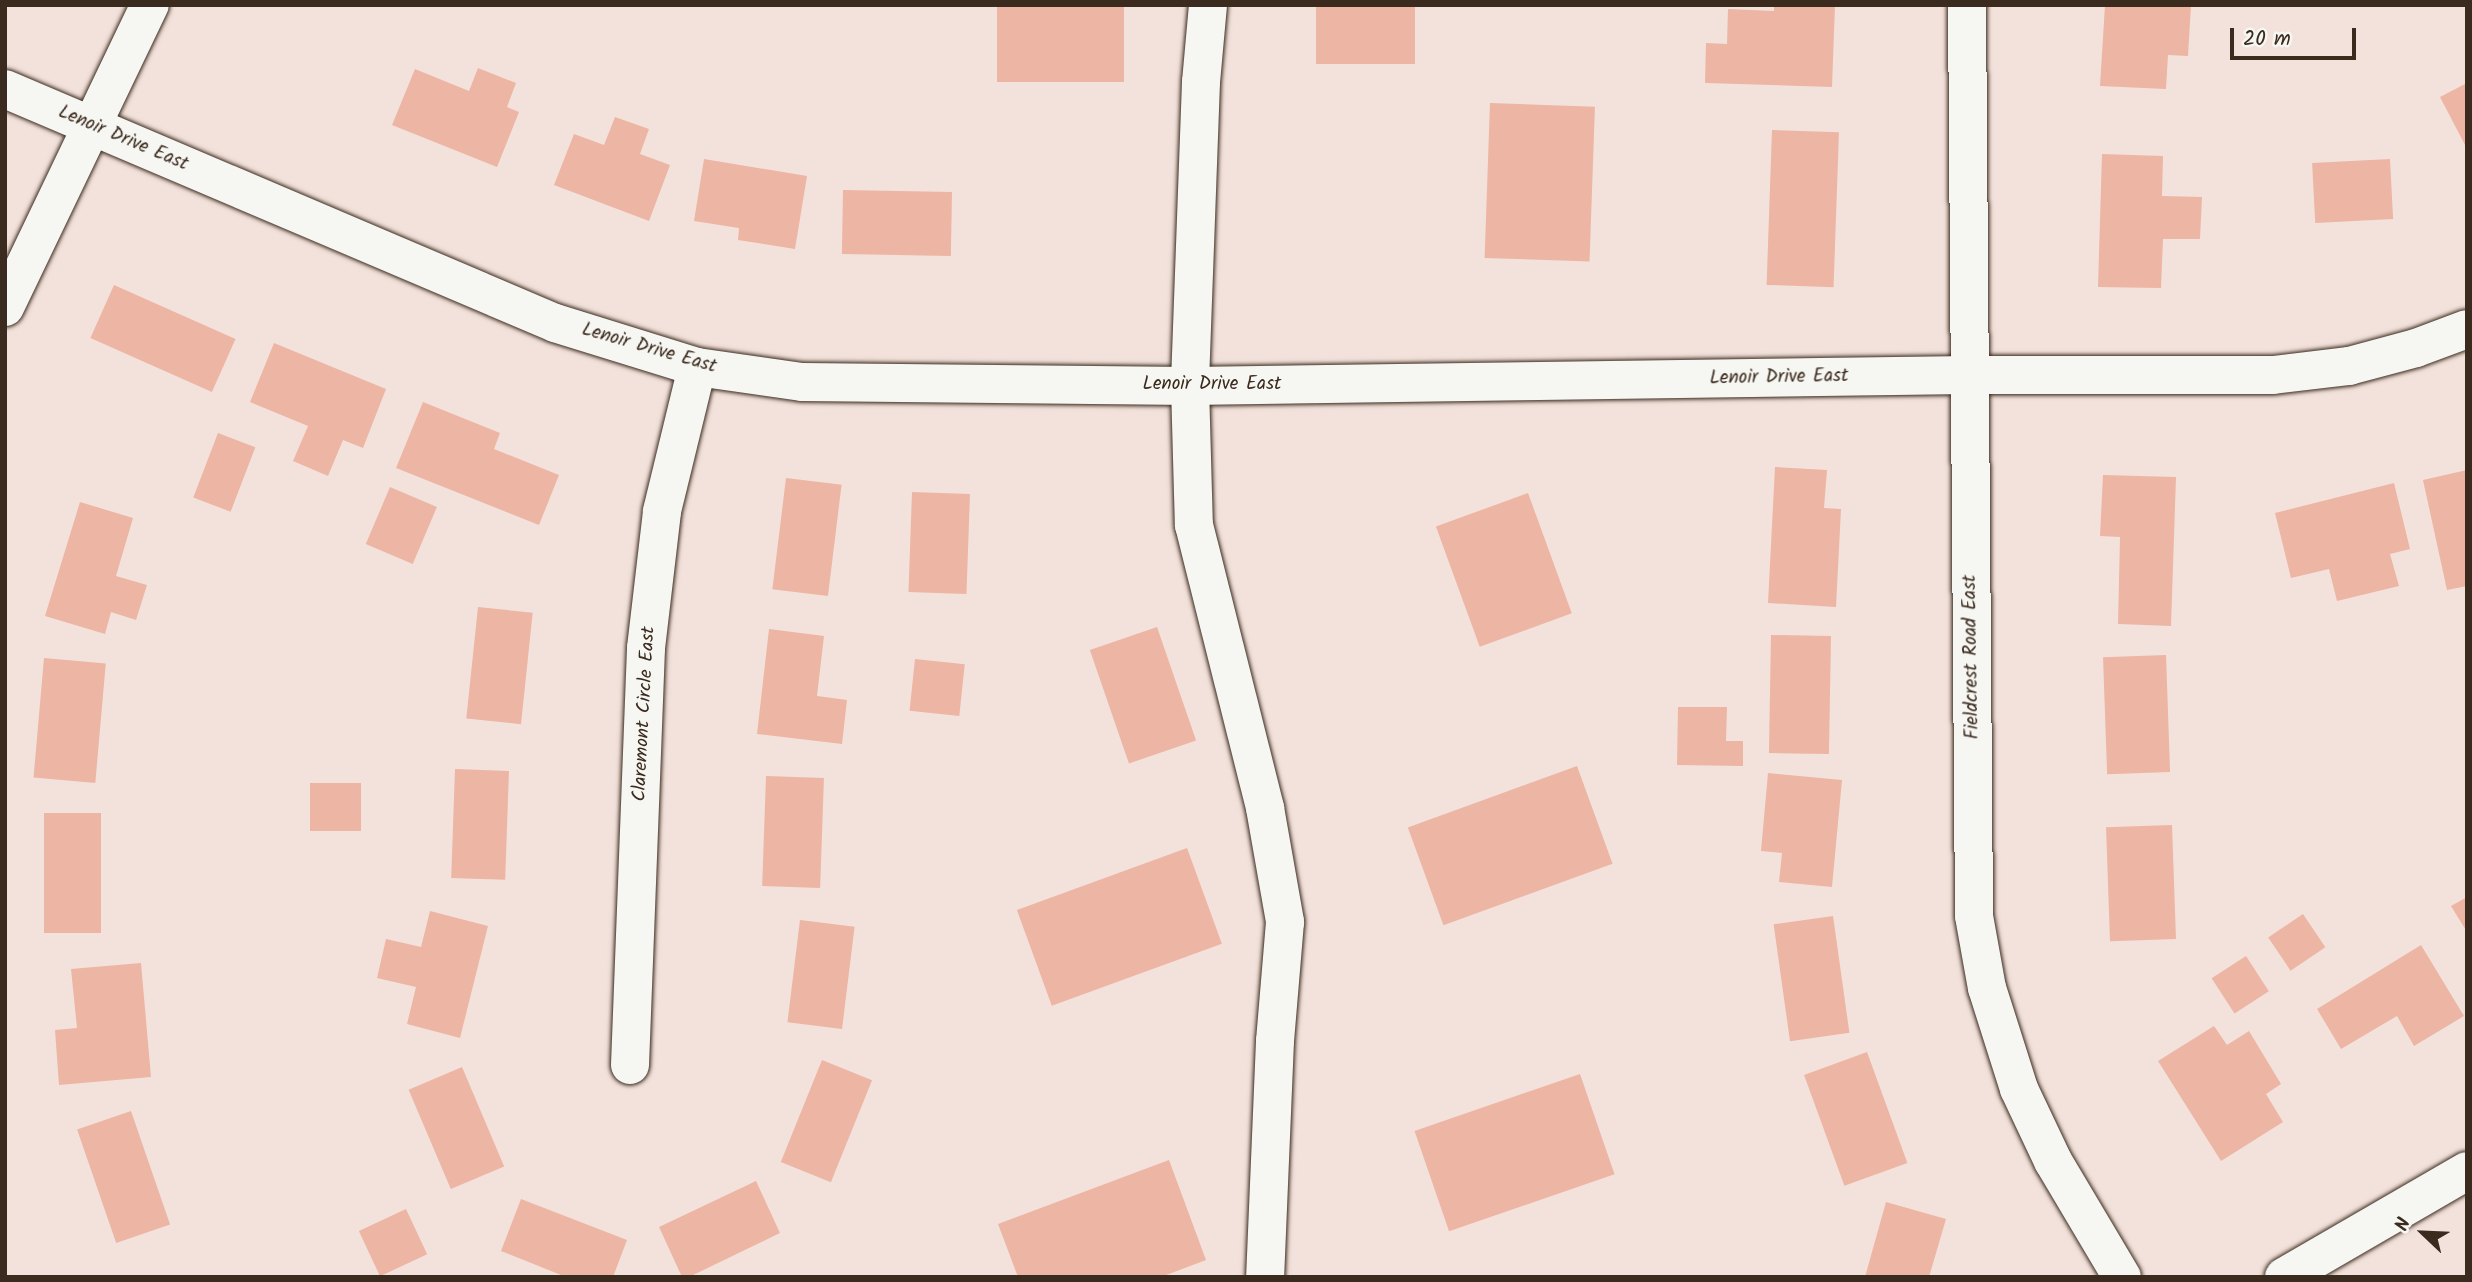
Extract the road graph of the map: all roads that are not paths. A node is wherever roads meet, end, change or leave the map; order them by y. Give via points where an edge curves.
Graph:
1 (150, 5) edge
2 (1208, 5) edge
3 (1967, 5) edge
4 (5, 89) edge
5 (91, 125) junction
6 (5, 307) edge
7 (2467, 329) edge
8 (697, 367) junction
9 (1969, 375) junction
10 (1190, 386) junction
11 (630, 1065) dead end
12 (2467, 1171) edge
13 (1265, 1277) edge
14 (2122, 1277) edge
15 (2284, 1277) edge

1 - 5 street
2 - 10 street
3 - 9 street, Fieldcrest Road East
4 - 5 street, Lenoir Drive East
5 - 6 street
5 - 8 street, Lenoir Drive East via 555,323
7 - 9 street, Lenoir Drive East via 2349,366 2273,375
8 - 10 street, Lenoir Drive East via 802,382
8 - 11 street, Claremont Circle East via 662,511 646,648
9 - 10 street, Lenoir Drive East
9 - 14 street, Fieldcrest Road East via 1974,916 1987,988 2019,1089 2053,1161
10 - 13 street via 1194,525 1265,808 1285,922
12 - 15 street

